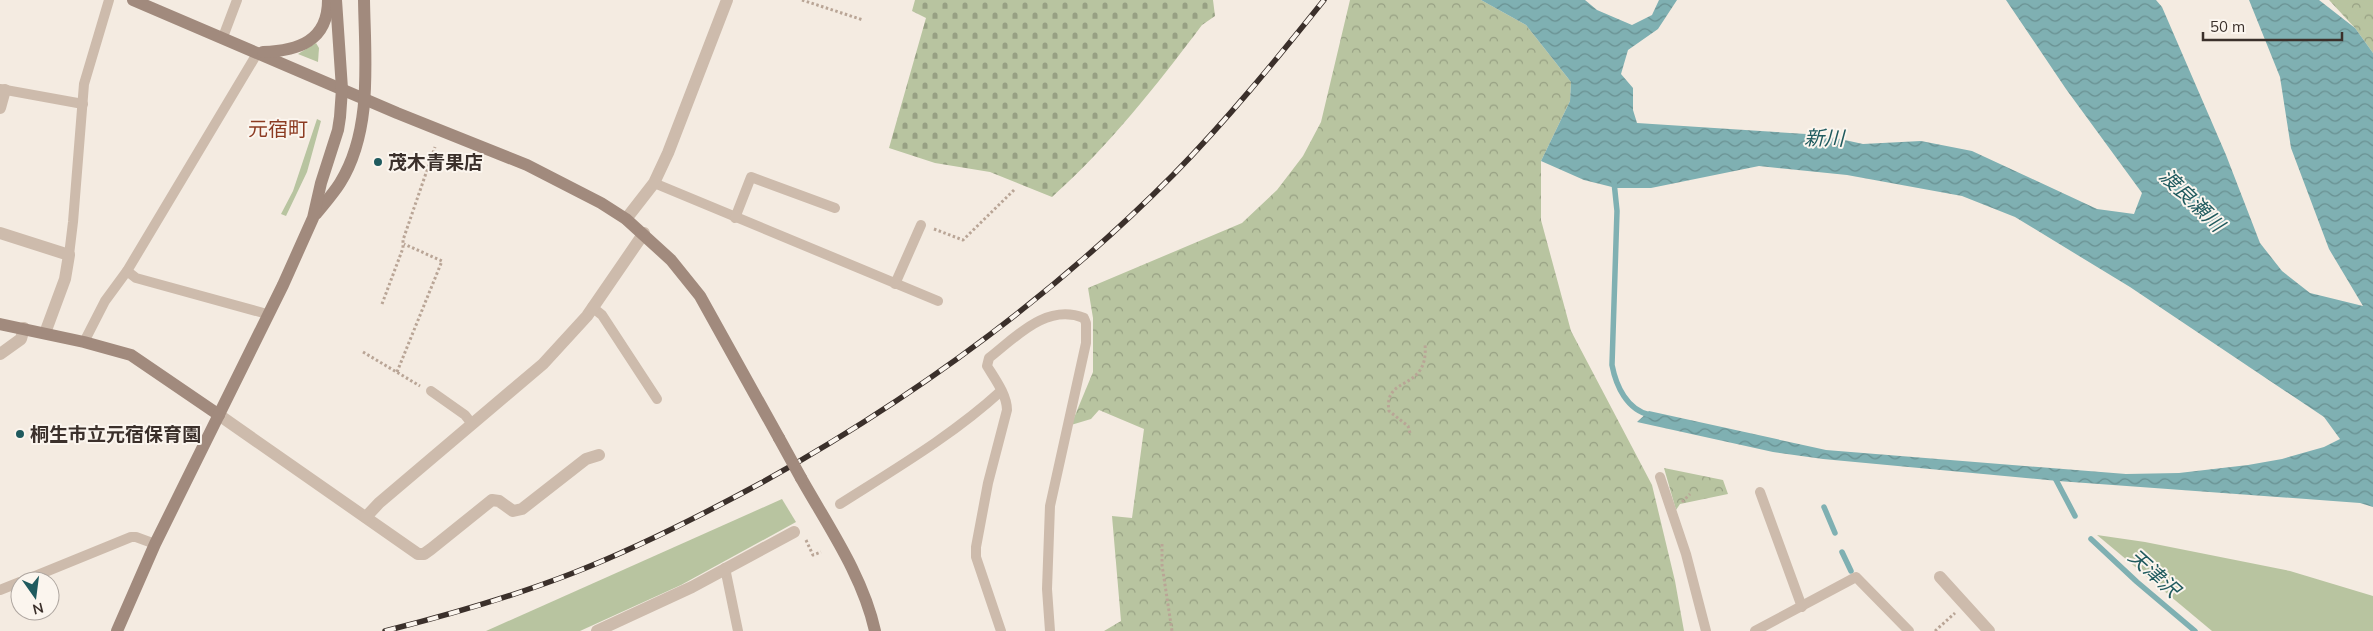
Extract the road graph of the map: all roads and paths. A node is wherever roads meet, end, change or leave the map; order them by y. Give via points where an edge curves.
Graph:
1 (109, 0) edge
2 (133, 0) edge
3 (237, 0) edge
4 (328, 0) edge
5 (336, 0) edge
6 (364, 0) edge
7 (727, 0) edge
8 (802, 0) edge
9 (863, 20) dead end
10 (222, 37) junction
11 (258, 52) junction
12 (3, 89) edge
13 (342, 89) junction
14 (364, 98) junction
15 (83, 104) junction
16 (0, 108) edge
17 (435, 147) dead end
18 (654, 183) junction
19 (1015, 189) dead end
20 (836, 208) dead end
21 (313, 218) junction
22 (735, 218) junction
23 (626, 219) junction
24 (921, 225) joint
25 (0, 233) edge
26 (644, 233) junction
27 (404, 244) junction
28 (68, 255) junction
29 (127, 271) junction
30 (895, 284) junction
31 (938, 301) dead end
32 (382, 304) dead end
33 (592, 307) junction
34 (267, 314) junction
35 (0, 324) edge
36 (24, 328) junction
37 (45, 333) junction
38 (84, 342) junction
39 (1425, 344) dead end
40 (363, 352) dead end
41 (0, 354) edge
42 (397, 372) junction
43 (431, 391) joint
44 (1001, 391) junction
45 (657, 399) dead end
46 (219, 415) junction
47 (472, 424) junction
48 (1410, 433) dead end
49 (599, 456) dead end
50 (1660, 477) dead end
51 (1760, 492) dead end
52 (840, 504) dead end
53 (366, 517) junction
54 (800, 532) joint
55 (155, 544) junction
56 (1162, 544) dead end
57 (821, 552) dead end
58 (725, 568) junction
59 (49, 571) edge
60 (1940, 577) dead end
61 (1964, 605) junction
62 (1802, 607) junction
63 (117, 631) edge
64 (597, 631) edge
65 (738, 631) edge
66 (875, 631) edge
67 (1001, 631) edge
68 (1050, 631) edge
69 (1172, 631) edge
70 (1706, 631) edge
71 (1755, 631) edge
72 (1909, 631) edge
73 (1935, 631) edge
74 (1989, 631) edge

1 - 15 lane via 84,84
2 - 10 street
3 - 10 lane
4 - 11 street via 325,22 315,36 283,51
5 - 13 street
6 - 14 street
7 - 18 street
8 - 9 path
10 - 11 street
11 - 13 street
11 - 29 lane
12 - 15 lane
12 - 16 street
13 - 14 street
13 - 21 street via 338,130
14 - 21 street via 364,112 350,161 340,183
14 - 23 street via 549,175
15 - 28 lane
17 - 27 path
18 - 22 lane
18 - 23 street
19 - 24 path via 963,240
20 - 22 lane via 751,177
21 - 34 street
22 - 30 lane
23 - 26 street
24 - 30 lane
25 - 28 street
26 - 33 street
26 - 66 street, bridge via 700,296 846,558
27 - 32 path
27 - 42 path via 442,261
28 - 37 street via 65,278
29 - 34 lane via 136,278
29 - 38 lane via 98,313
30 - 31 lane
33 - 45 lane via 602,315
33 - 47 street via 543,364
34 - 46 street
35 - 36 street
36 - 37 street
36 - 41 street via 21,339
37 - 38 street
38 - 46 street via 136,358
39 - 48 path via 1424,365 1413,379 1391,391 1389,396 1389,411 1408,426
40 - 42 path
42 - 43 path
43 - 47 lane via 465,415
44 - 52 lane via 938,439
44 - 67 lane via 1007,410 988,483 976,557
44 - 68 lane via 987,366 989,358 1045,318 1066,314 1084,318 1085,352 1050,506 1047,589
46 - 53 street
46 - 55 street
47 - 53 street
49 - 53 street via 586,459 522,509 513,511 492,500 424,554 412,551
50 - 70 lane via 1686,554
51 - 62 lane
54 - 57 path via 813,555
54 - 58 street
55 - 59 lane via 132,537
55 - 63 street
56 - 69 path
58 - 64 street
58 - 65 lane
60 - 61 street
61 - 73 path
61 - 74 street
62 - 71 lane
62 - 72 lane via 1856,577

